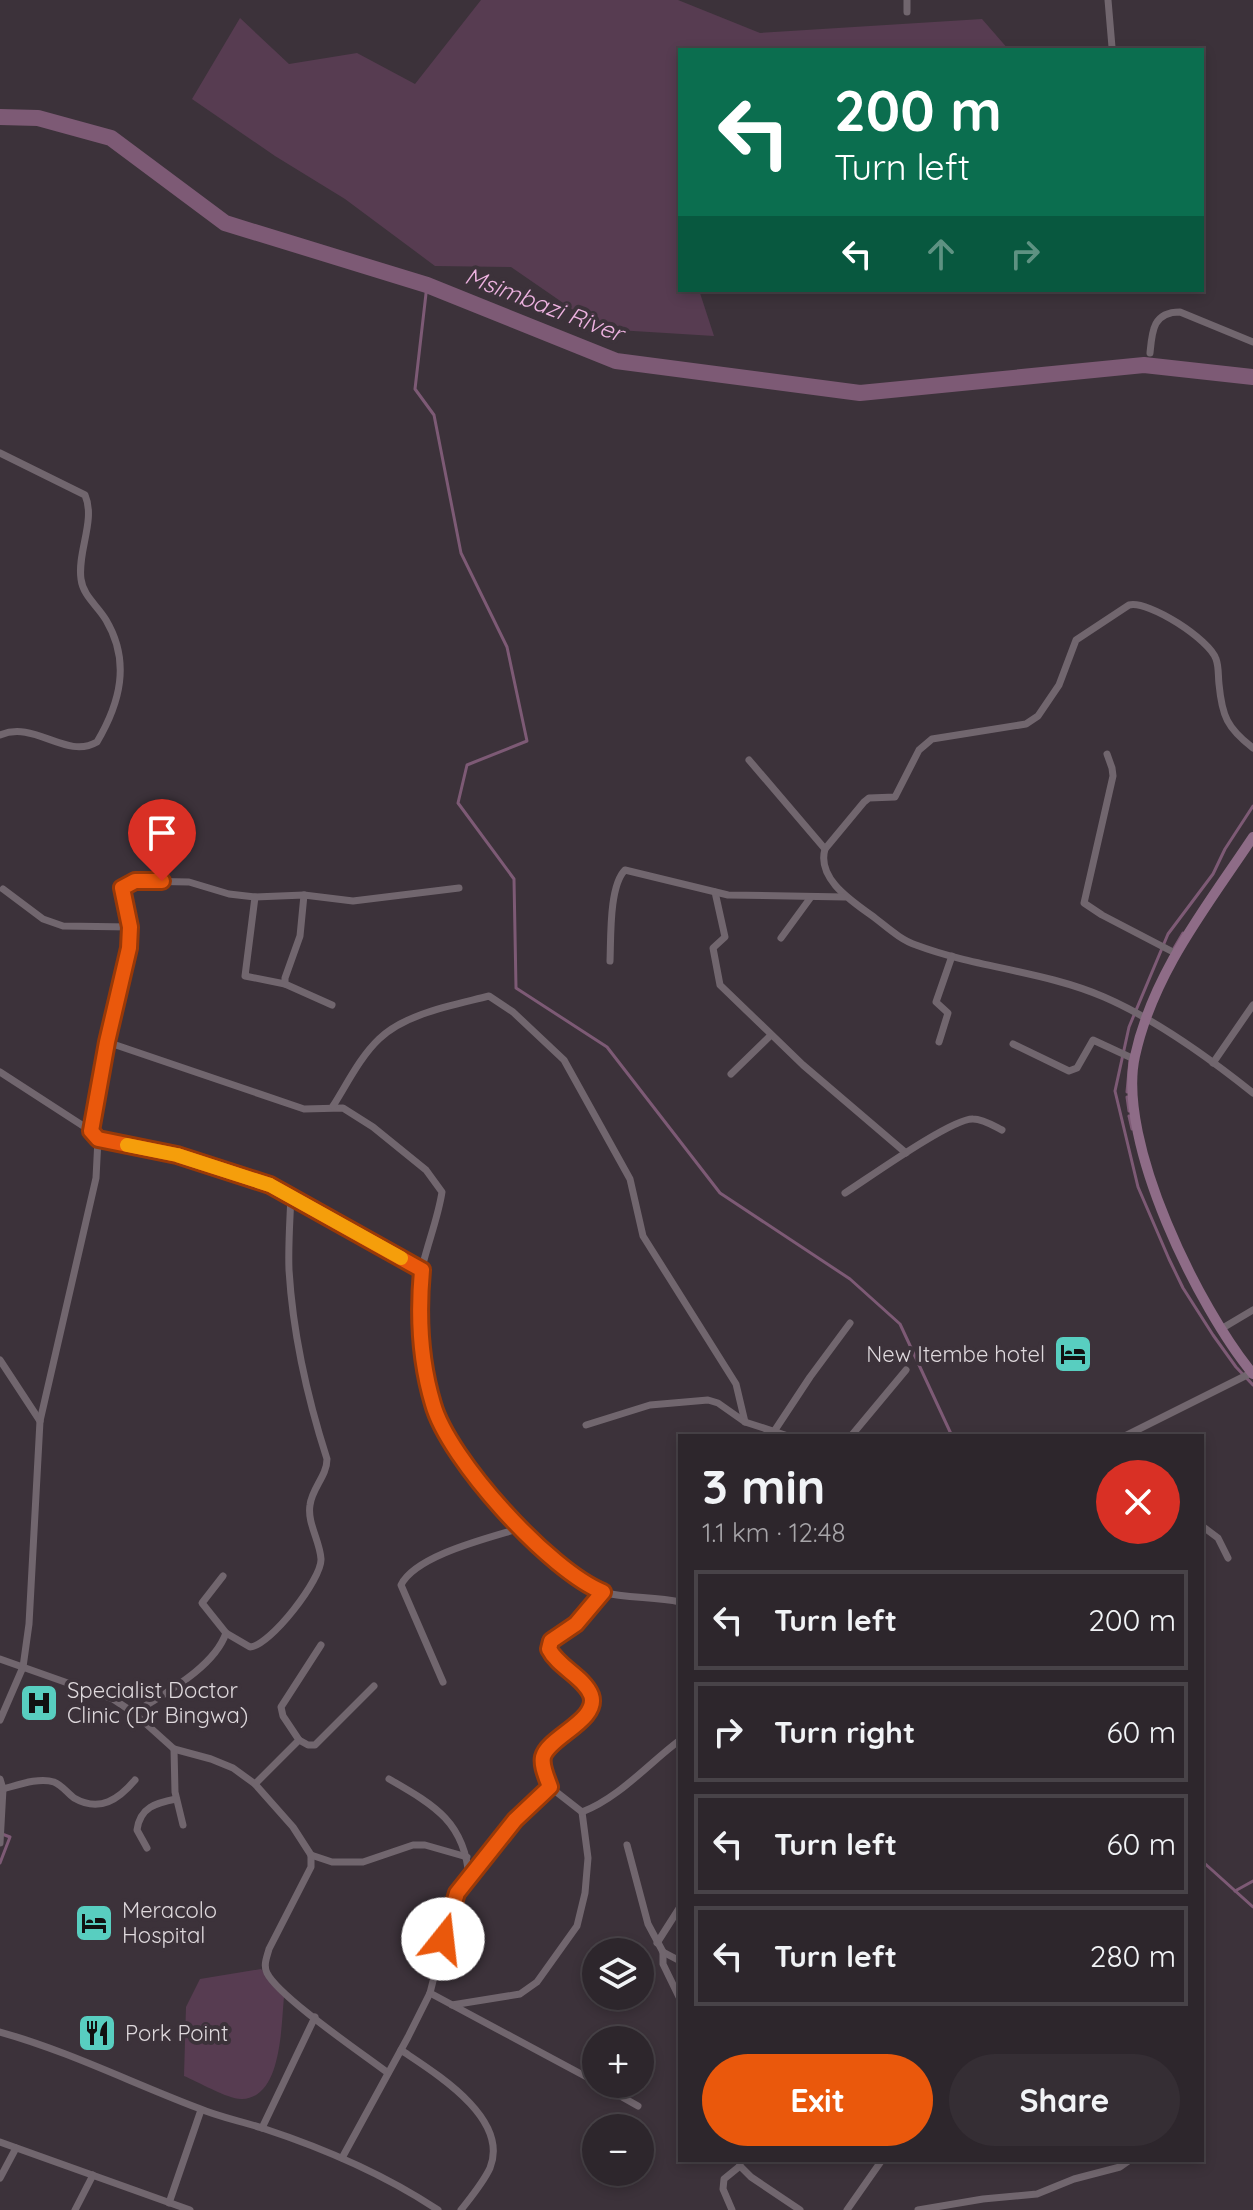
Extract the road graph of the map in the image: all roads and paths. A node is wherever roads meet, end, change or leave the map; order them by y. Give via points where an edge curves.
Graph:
1 (907, 0) edge
2 (1108, 0) edge
3 (907, 12) dead end
4 (1112, 47) dead end
5 (1253, 342) edge
6 (1150, 353) dead end
7 (0, 453) edge
8 (0, 735) edge
9 (1253, 748) edge
10 (1107, 754) dead end
11 (749, 760) dead end
12 (1253, 837) edge
13 (825, 849) junction
14 (459, 888) dead end
15 (3, 889) dead end
16 (715, 892) junction
17 (304, 895) junction
18 (255, 897) junction
19 (811, 897) junction
20 (845, 897) junction
21 (130, 927) junction
22 (781, 938) dead end
23 (1175, 953) junction
24 (952, 956) junction
25 (610, 961) dead end
26 (285, 984) junction
27 (332, 1005) dead end
28 (1253, 1005) edge
29 (1147, 1019) junction
30 (770, 1036) junction
31 (107, 1042) junction
32 (939, 1042) dead end
33 (1013, 1044) dead end
34 (1134, 1059) junction
35 (1213, 1063) junction
36 (0, 1072) edge
37 (731, 1074) dead end
38 (1253, 1093) edge
39 (333, 1106) junction
40 (1002, 1130) dead end
41 (91, 1131) junction
42 (98, 1139) junction
43 (906, 1153) junction
44 (845, 1193) dead end
45 (291, 1195) junction
46 (422, 1270) junction
47 (1253, 1310) edge
48 (850, 1323) dead end
49 (1221, 1329) junction
50 (0, 1360) edge
51 (906, 1370) dead end
52 (1252, 1373) edge
53 (40, 1421) junction
54 (745, 1422) junction
55 (586, 1425) dead end
56 (1144, 1425) junction
57 (775, 1430) junction
58 (784, 1434) edge
59 (853, 1434) edge
60 (1128, 1434) edge
61 (1147, 1434) edge
62 (521, 1528) junction
63 (1204, 1528) edge
64 (1228, 1558) dead end
65 (223, 1576) dead end
66 (603, 1592) junction
67 (678, 1602) edge
68 (226, 1633) junction
69 (321, 1645) dead end
70 (0, 1659) edge
71 (23, 1667) junction
72 (443, 1682) dead end
73 (374, 1686) dead end
74 (134, 1713) junction
75 (0, 1720) edge
76 (299, 1740) junction
77 (678, 1742) edge
78 (174, 1749) junction
79 (0, 1779) edge
80 (389, 1779) dead end
81 (135, 1780) dead end
82 (255, 1784) junction
83 (550, 1787) junction
84 (3, 1789) junction
85 (176, 1799) junction
86 (582, 1812) junction
87 (183, 1825) dead end
88 (0, 1843) edge
89 (627, 1845) dead end
90 (147, 1848) dead end
91 (311, 1855) junction
92 (467, 1857) junction
93 (469, 1878) junction
94 (678, 1910) edge
95 (657, 1943) junction
96 (663, 1952) junction
97 (678, 1960) edge
98 (430, 1993) junction
99 (678, 1995) edge
100 (452, 2005) junction
101 (315, 2017) junction
102 (0, 2032) edge
103 (401, 2050) junction
104 (388, 2073) junction
105 (582, 2075) edge
106 (624, 2098) edge
107 (638, 2106) dead end
108 (201, 2110) junction
109 (262, 2128) junction
110 (0, 2142) edge
111 (16, 2148) junction
112 (342, 2158) junction
113 (881, 2162) edge
114 (1127, 2162) edge
115 (740, 2163) edge
116 (93, 2175) junction
117 (0, 2178) edge
118 (169, 2203) junction
119 (959, 2207) edge
120 (75, 2210) edge
121 (190, 2210) edge
122 (438, 2210) edge
123 (461, 2210) edge
124 (732, 2210) edge
125 (800, 2210) edge
126 (847, 2210) edge
127 (918, 2210) edge

1 - 3 street
2 - 4 street
5 - 6 street via 1169,312 1154,326
7 - 8 street via 85,495 89,513 81,584 108,623 121,664 119,696 97,742 80,748 22,730
9 - 13 street via 1222,713 1216,658 1208,646 1159,612 1136,603 1076,640 1059,685 1038,716 1026,724 932,739 919,750 895,797 869,798
10 - 23 street via 1113,776 1084,903
11 - 13 street
12 - 23 main road
13 - 20 street via 826,869
14 - 17 street via 353,901
15 - 21 street via 43,919 63,926
16 - 19 street
16 - 25 street via 625,870 615,892
16 - 30 street via 725,937 713,948 720,985
17 - 18 street
17 - 26 street via 300,936
18 - 21 street via 189,882 135,881 122,888
18 - 26 street via 245,976
19 - 20 street
19 - 22 street
20 - 24 street via 912,944
21 - 31 street
23 - 29 main road
24 - 29 street via 1070,984
24 - 32 street via 936,1002 948,1013
26 - 27 street
28 - 35 street
29 - 34 main road
29 - 35 street
30 - 37 street
30 - 43 street
31 - 39 street via 295,1106
31 - 41 street
33 - 34 street via 1069,1071 1077,1068 1093,1040
34 - 49 main road via 1133,1101 1155,1192 1191,1278
35 - 38 street
36 - 41 street
39 - 46 street via 373,1127 426,1170 442,1192
39 - 54 street via 379,1039 400,1024 489,996 513,1012 564,1060 602,1127 630,1179 643,1236 736,1384
40 - 43 street via 973,1119
41 - 42 street
42 - 45 street via 177,1155
42 - 53 street via 96,1178
43 - 44 street
45 - 46 street
45 - 68 street via 289,1269 297,1345 327,1459 310,1505 321,1565 302,1599 263,1643 250,1647
46 - 62 street via 422,1346 433,1406 454,1445
47 - 49 street
48 - 57 street
49 - 52 main road
50 - 53 street
51 - 59 street
52 - 56 street
53 - 71 street
54 - 55 street via 718,1403 693,1400 650,1405
54 - 57 street
56 - 60 street
56 - 61 street
57 - 58 street
62 - 66 street via 572,1576
62 - 72 street via 441,1556 414,1569 401,1585
63 - 64 street via 1218,1538
65 - 68 street via 202,1603
66 - 67 street
66 - 83 street via 576,1624 551,1641 554,1659 590,1693 592,1702 546,1751 542,1760
68 - 74 street via 186,1679
69 - 76 street via 281,1707
70 - 71 street
71 - 74 street via 103,1695
71 - 75 street
73 - 76 street via 315,1745
74 - 78 street
76 - 82 street
77 - 86 street
78 - 82 street via 222,1763
78 - 85 street
79 - 84 street
80 - 92 street via 446,1816
81 - 84 street via 112,1802 75,1798 52,1781
82 - 91 street
83 - 86 street
83 - 93 street via 515,1820
84 - 88 street
85 - 87 street
85 - 90 street via 154,1803 141,1816 137,1830
86 - 100 street via 588,1858 577,1926 537,1982 520,1994
89 - 95 street
91 - 92 street via 332,1862 363,1862 425,1845
91 - 101 street via 307,1877 265,1963 267,1973 288,1996
92 - 93 street
93 - 98 street via 452,1905
94 - 95 street
95 - 96 street
96 - 97 street
96 - 99 street
98 - 100 street
98 - 103 street
100 - 105 street
101 - 104 street
101 - 109 street
102 - 108 street via 63,2052
103 - 104 street
103 - 123 street via 459,2091 486,2127 494,2148 490,2167
104 - 112 street
106 - 107 street
108 - 109 street
108 - 118 street
109 - 112 street
110 - 111 street
111 - 116 street
111 - 117 street
112 - 122 street
113 - 126 street
114 - 119 street via 1037,2194
115 - 124 street via 724,2179
115 - 125 street via 751,2177
116 - 118 street
116 - 120 street
118 - 121 street
119 - 127 street

